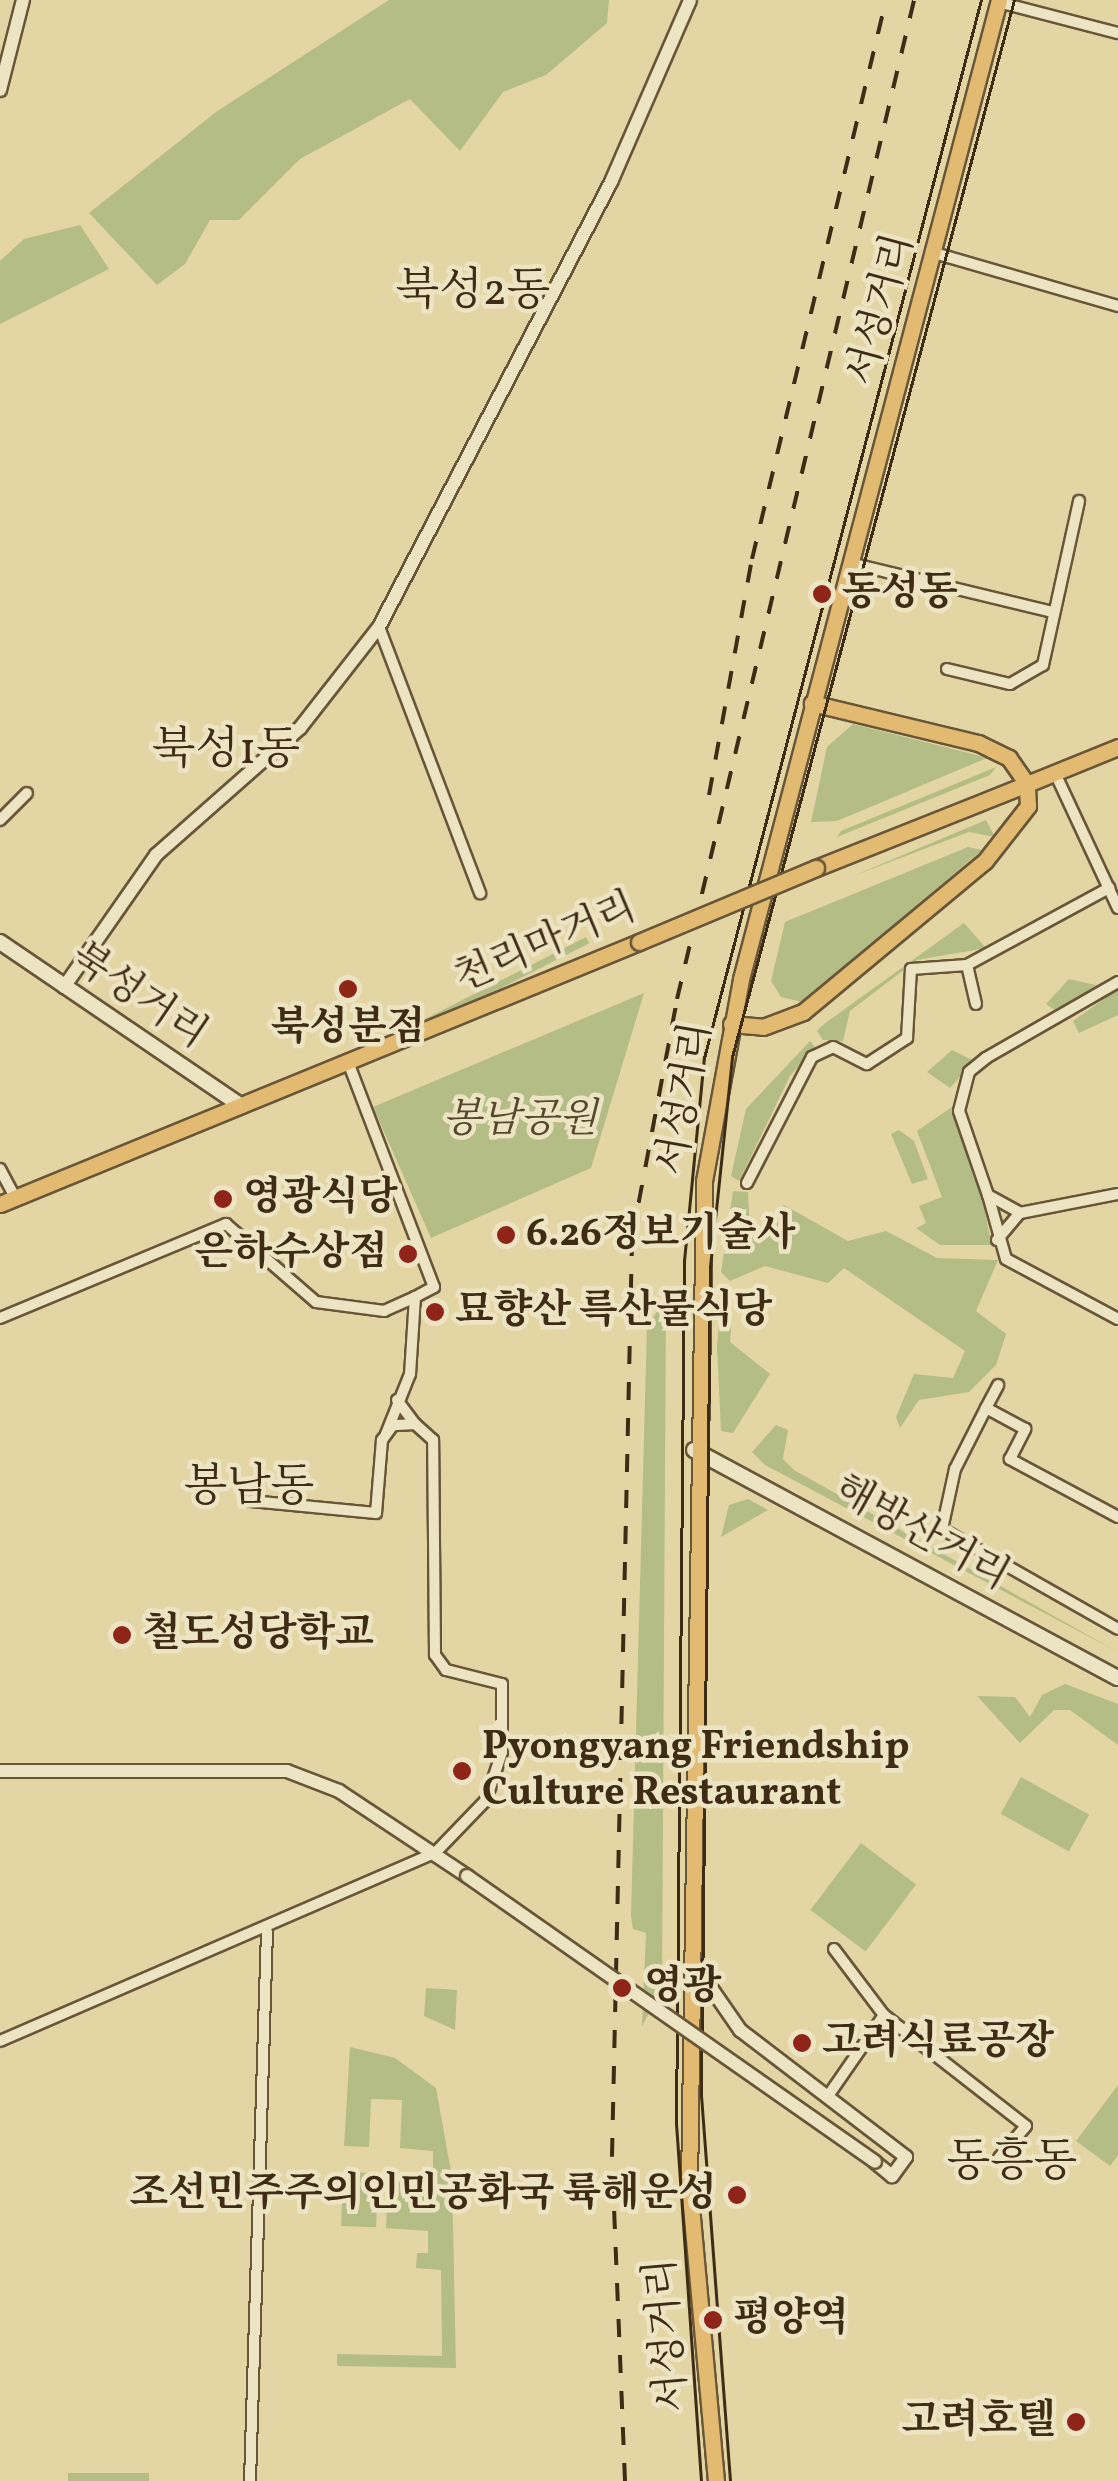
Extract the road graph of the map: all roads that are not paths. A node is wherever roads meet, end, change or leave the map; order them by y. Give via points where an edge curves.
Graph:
1 (23, 0) edge
2 (690, 0) edge
3 (998, 1) edge
4 (1118, 33) edge
5 (5, 52) edge
6 (0, 90) edge
7 (930, 252) junction
8 (1118, 306) edge
9 (1080, 500) dead end
10 (850, 562) junction
11 (1050, 611) junction
12 (378, 628) junction
13 (947, 669) dead end
14 (812, 703) junction
15 (1118, 747) edge
16 (1054, 773) junction
17 (1027, 784) junction
18 (26, 793) dead end
19 (0, 820) edge
20 (1109, 888) junction
21 (480, 893) dead end
22 (1118, 908) edge
23 (0, 942) edge
24 (967, 965) junction
25 (1118, 982) edge
26 (64, 986) junction
27 (976, 1004) dead end
28 (732, 1024) junction
29 (348, 1062) junction
30 (240, 1106) junction
31 (0, 1169) edge
32 (747, 1184) dead end
33 (1118, 1194) edge
34 (988, 1195) junction
35 (8, 1201) edge
36 (1020, 1213) junction
37 (997, 1240) junction
38 (415, 1298) junction
39 (0, 1318) edge
40 (1118, 1319) edge
41 (998, 1385) dead end
42 (397, 1400) junction
43 (986, 1408) junction
44 (415, 1424) junction
45 (386, 1435) junction
46 (693, 1450) junction
47 (251, 1501) dead end
48 (1118, 1517) edge
49 (1118, 1629) edge
50 (1116, 1673) edge
51 (0, 1771) edge
52 (434, 1853) junction
53 (266, 1931) junction
54 (688, 1934) junction
55 (834, 1949) dead end
56 (884, 2015) junction
57 (0, 2041) edge
58 (828, 2096) junction
59 (999, 2158) dead end
60 (250, 2481) edge
61 (716, 2481) edge

1 - 5 street
2 - 12 street via 611,182
3 - 4 street
3 - 7 main road, 서성거리
5 - 6 street
7 - 8 street
7 - 10 main road, 서성거리
9 - 11 street
10 - 11 street
10 - 14 main road, 서성거리
11 - 13 street via 1043,664 1010,684
12 - 21 street
12 - 26 street via 300,728 156,856
14 - 17 main road via 978,743 1009,758
14 - 28 main road, 서성거리
15 - 16 main road, 천리마거리
16 - 17 main road, 천리마거리
16 - 20 street
17 - 28 main road via 1020,825 996,850 816,1001 775,1024
17 - 29 main road, 천리마거리, bridge
18 - 19 street
20 - 22 street
20 - 24 street
23 - 26 main road, 북성거리
24 - 27 street
24 - 32 street via 911,969 914,1027 867,1064 833,1047 802,1066
25 - 34 street via 970,1072 959,1111
26 - 30 main road, 북성거리
28 - 46 main road, 서성거리 via 698,1247
29 - 30 main road, 천리마거리
29 - 38 street via 434,1288
30 - 35 main road, 천리마거리
31 - 35 street
33 - 36 street
34 - 36 street
34 - 37 street
36 - 37 street
37 - 40 street via 1013,1264
38 - 39 street via 384,1311 316,1302 226,1224
38 - 42 street via 410,1374
41 - 43 street
42 - 44 street
42 - 45 street
43 - 48 street via 1025,1428 1010,1459
43 - 49 street via 955,1469 943,1535
44 - 45 street
44 - 52 street via 434,1440 435,1655 460,1676 496,1678 504,1705 486,1800
45 - 47 street via 376,1513
46 - 50 main road, 해방산거리
46 - 54 main road, 서성거리
51 - 52 street via 288,1771 339,1792
52 - 53 street
52 - 58 street, bridge via 892,2176 906,2157
53 - 57 street
53 - 60 street
54 - 58 street via 715,2003
54 - 61 main road, 서성거리 via 689,2186
55 - 56 street
56 - 58 street
56 - 59 street via 1026,2126

